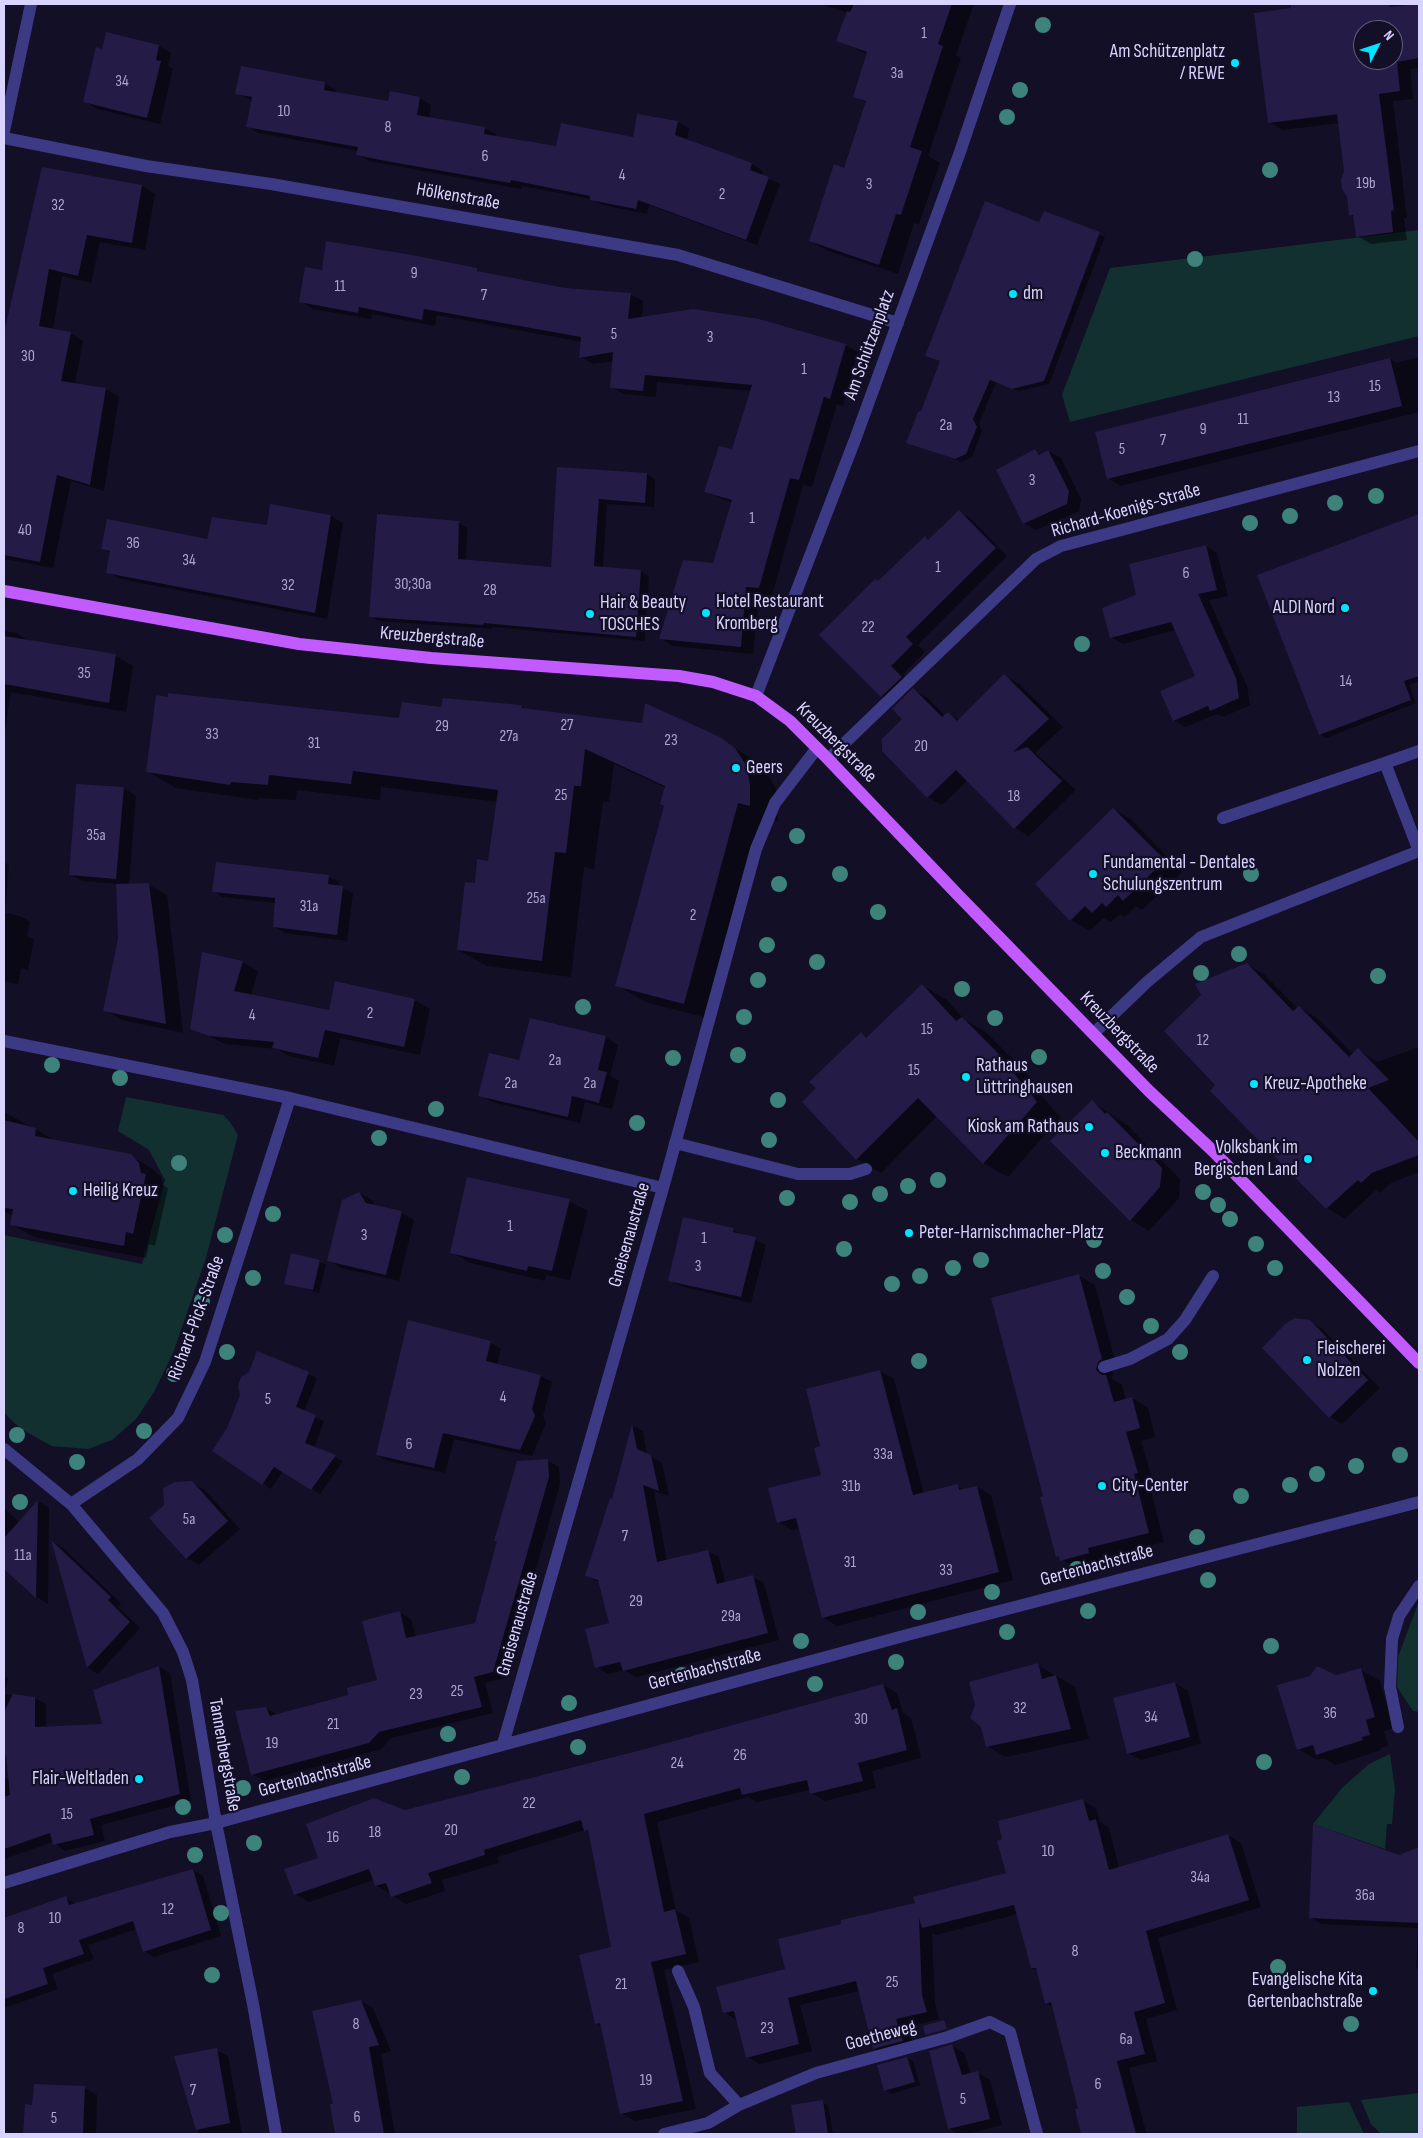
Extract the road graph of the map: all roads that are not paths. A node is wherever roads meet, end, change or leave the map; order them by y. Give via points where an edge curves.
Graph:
1 (31, 4) edge
2 (1010, 4) edge
3 (4, 131) edge
4 (4, 138) edge
5 (898, 323) junction
6 (1419, 451) edge
7 (4, 591) edge
8 (756, 696) junction
9 (817, 748) junction
10 (1419, 751) edge
11 (828, 759) junction
12 (1385, 763) junction
13 (1223, 818) dead end
14 (1419, 851) edge
15 (1094, 1033) junction
16 (4, 1041) edge
17 (290, 1098) junction
18 (675, 1142) junction
19 (866, 1169) dead end
20 (663, 1188) junction
21 (1213, 1276) dead end
22 (1419, 1364) edge
23 (1104, 1367) dead end
24 (4, 1449) edge
25 (1419, 1502) edge
26 (72, 1504) junction
27 (1419, 1586) edge
28 (1398, 1727) dead end
29 (503, 1744) junction
30 (216, 1824) junction
31 (4, 1883) edge
32 (678, 1971) dead end
33 (739, 2105) junction
34 (276, 2134) edge
35 (664, 2134) edge
36 (1038, 2134) edge

1 - 3 street
2 - 5 street, Am Schützenplatz
4 - 5 street, Hölkenstraße via 146,166 271,184 678,255
5 - 8 street, Am Schützenplatz
6 - 11 street, Richard-Koenigs-Straße via 1061,546 1036,559
7 - 8 main road, Kreuzbergstraße via 299,644 431,658 679,676 726,685
8 - 9 main road, Kreuzbergstraße via 790,721
9 - 11 main road, Kreuzbergstraße
9 - 18 street, Gneisenaustraße via 774,803 756,849
10 - 12 street
11 - 15 main road, Kreuzbergstraße
12 - 13 street
12 - 14 street
14 - 15 street via 1201,937 1147,982
15 - 22 main road, Kreuzbergstraße
16 - 17 street
17 - 20 street
17 - 26 street, Richard-Pick-Straße via 206,1362 178,1418 138,1459
18 - 19 street via 798,1174 850,1174
18 - 20 street, Gneisenaustraße
20 - 29 street, Gneisenaustraße
21 - 23 street via 1185,1320 1168,1339 1130,1359
24 - 26 street, Tannenbergstraße
25 - 29 street, Gertenbachstraße
26 - 30 street, Tannenbergstraße via 163,1613 183,1652 192,1680
27 - 28 street via 1399,1616 1392,1639 1390,1687
29 - 30 street, Gertenbachstraße
30 - 31 street, Gertenbachstraße via 170,1832
30 - 34 street, Tannenbergstraße
32 - 33 street via 694,2007 710,2073
33 - 35 street, Goetheweg via 708,2123
33 - 36 street, Goetheweg via 816,2073 948,2037 990,2022 1010,2032

